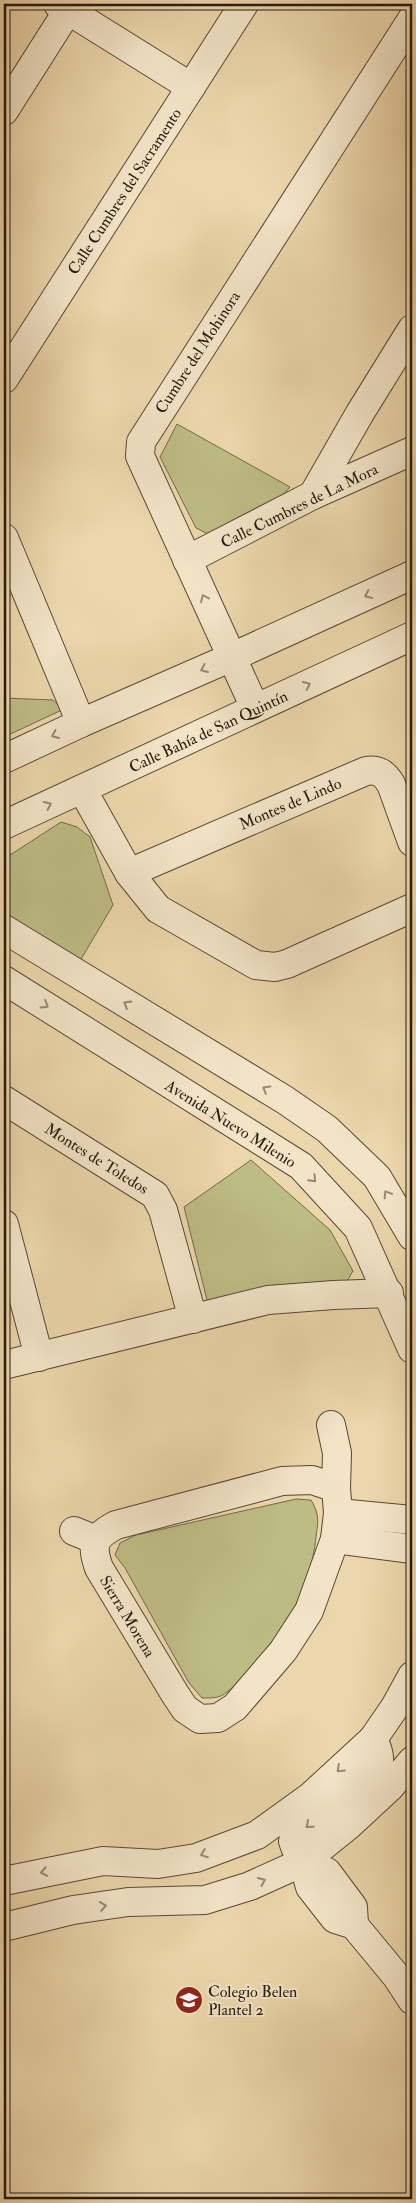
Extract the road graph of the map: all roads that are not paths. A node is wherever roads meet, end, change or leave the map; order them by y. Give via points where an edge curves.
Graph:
1 (244, 4) edge
2 (66, 6) edge
3 (412, 19) edge
4 (191, 87) junction
5 (4, 111) edge
6 (412, 329) edge
7 (4, 379) edge
8 (412, 452) edge
9 (313, 495) junction
10 (4, 538) edge
11 (187, 560) junction
12 (412, 574) edge
13 (412, 636) edge
14 (232, 657) junction
15 (254, 708) junction
16 (81, 723) junction
17 (4, 760) edge
18 (82, 789) junction
19 (4, 825) edge
20 (412, 842) edge
21 (129, 873) junction
22 (412, 908) edge
23 (4, 929) edge
24 (4, 980) edge
25 (4, 1100) edge
26 (4, 1224) edge
27 (412, 1236) edge
28 (388, 1293) junction
29 (193, 1320) junction
30 (412, 1349) edge
31 (39, 1357) junction
32 (4, 1365) edge
33 (331, 1425) dead end
34 (337, 1513) junction
35 (412, 1520) edge
36 (412, 1549) edge
37 (412, 1676) edge
38 (373, 1738) junction
39 (412, 1761) edge
40 (304, 1862) junction
41 (4, 1881) edge
42 (4, 1927) edge
43 (412, 2000) edge

1 - 4 street, Calle Cumbres del Sacramento
2 - 4 street
2 - 5 street
3 - 11 street, Cumbre del Mohinora via 140,442 140,456
4 - 7 street, Calle Cumbres del Sacramento
6 - 9 street
8 - 9 street, Calle Cumbres de La Mora
9 - 11 street, Calle Cumbres de La Mora
10 - 16 street
14 -> 11 street, Cumbre del Mohinora
12 -> 14 street
15 -> 13 street, Calle Bahía de San Quintín
14 - 15 street, Cumbre del Mohinora
14 -> 16 street
15 - 18 street, Calle Bahía de San Quintín
16 -> 17 street
19 -> 18 street, Calle Bahía de San Quintín
18 - 21 street
20 - 21 street, Montes de Lindo via 386,776 366,770
21 - 22 street via 158,909 256,965 265,967 287,964
27 -> 23 street via 377,1177 327,1129
24 -> 28 street, Avenida Nuevo Milenio via 301,1166 358,1228
25 - 29 street, Montes de Toledos via 155,1195 163,1210
26 - 31 street
28 - 29 street via 268,1300
28 - 30 street, Avenida Nuevo Milenio
29 - 31 street
31 - 32 street
33 - 34 street via 337,1453
34 - 34 street, Sierra Morena via 309,1611 283,1652 235,1707 196,1726 99,1568 85,1535 282,1481 312,1480
34 - 35 street, Sierra Morena
34 - 36 street, Sierra Morena
37 - 38 street
38 -> 40 street via 380,1758 369,1776 296,1835 294,1847
38 -> 41 street via 310,1797 257,1835 196,1858 158,1864 103,1861
39 - 40 street via 356,1819
42 -> 40 street via 73,1910 128,1902 205,1900 250,1886
40 - 43 street via 310,1887 334,1919 354,1925

